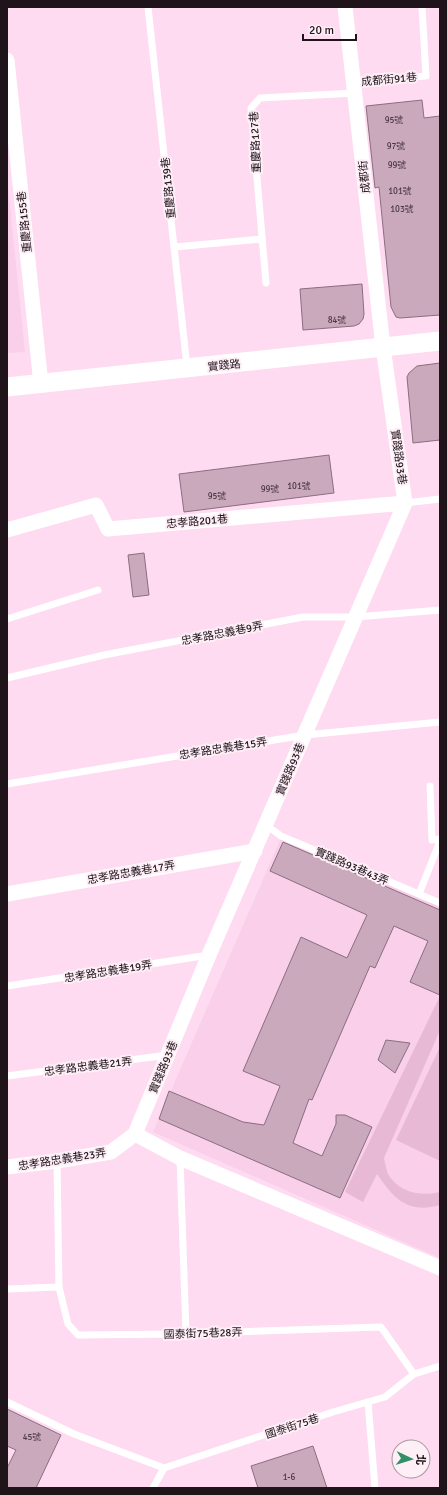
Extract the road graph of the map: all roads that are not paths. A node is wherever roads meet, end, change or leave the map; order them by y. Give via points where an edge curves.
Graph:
1 (148, 7) edge
2 (344, 7) edge
3 (422, 7) edge
4 (7, 60) edge
5 (354, 88) junction
6 (262, 239) junction
7 (174, 247) junction
8 (266, 283) dead end
9 (440, 341) edge
10 (383, 347) junction
11 (187, 369) junction
12 (41, 384) junction
13 (7, 387) edge
14 (440, 499) edge
15 (406, 503) junction
16 (7, 530) edge
17 (98, 590) dead end
18 (440, 610) edge
19 (356, 618) junction
20 (7, 619) edge
21 (7, 678) edge
22 (440, 722) edge
23 (305, 735) junction
24 (7, 784) edge
25 (430, 786) dead end
26 (266, 825) junction
27 (440, 840) edge
28 (255, 851) junction
29 (7, 894) edge
30 (419, 894) junction
31 (440, 903) edge
32 (209, 955) junction
33 (7, 986) edge
34 (168, 1056) junction
35 (7, 1076) edge
36 (135, 1134) junction
37 (180, 1158) junction
38 (57, 1161) junction
39 (7, 1167) edge
40 (440, 1268) edge
41 (59, 1287) junction
42 (7, 1289) edge
43 (186, 1334) junction
44 (440, 1366) edge
45 (414, 1374) junction
46 (7, 1402) edge
47 (368, 1402) junction
48 (164, 1468) junction
49 (152, 1488) edge
50 (376, 1488) edge

1 - 7 lane, 重慶路139巷
2 - 5 street, 成都街
3 - 5 lane, 成都街91巷 via 426,76
4 - 12 street, 重慶路155巷
5 - 6 lane, 重慶路127巷 via 260,98 251,108
5 - 10 street, 成都街
6 - 7 lane
6 - 8 lane, 重慶路127巷
7 - 11 lane, 重慶路139巷
9 - 10 street, 實踐路
10 - 11 street, 實踐路
10 - 15 street, 實踐路93巷
11 - 12 street, 實踐路
12 - 13 street, 實踐路
14 - 15 lane
15 - 16 street, 忠孝路201巷 via 108,529 96,505
15 - 19 street, 實踐路93巷
17 - 20 lane
18 - 19 lane, 忠孝路忠義巷9弄
19 - 21 lane, 忠孝路忠義巷9弄 via 303,617 104,655
19 - 23 street, 實踐路93巷
22 - 23 lane, 忠孝路忠義巷15弄
23 - 24 lane, 忠孝路忠義巷15弄
23 - 26 street, 實踐路93巷
25 - 27 lane via 432,840
26 - 28 street, 實踐路93巷
26 - 30 lane, 實踐路93巷43弄 via 281,836
27 - 30 lane
28 - 29 street, 忠孝路忠義巷17弄
28 - 32 street, 實踐路93巷
30 - 31 lane, 實踐路93巷43弄
32 - 33 lane, 忠孝路忠義巷19弄
32 - 34 street, 實踐路93巷
34 - 35 lane, 忠孝路忠義巷21弄
34 - 36 street, 實踐路93巷
36 - 37 street
36 - 38 street, 忠孝路忠義巷23弄 via 111,1152
37 - 40 street
37 - 43 lane
38 - 39 street, 忠孝路忠義巷23弄
38 - 41 lane, 國泰街75巷28弄
41 - 42 lane
41 - 43 lane, 國泰街75巷28弄 via 68,1324 78,1335
43 - 45 lane, 國泰街75巷28弄 via 381,1327
44 - 45 lane, 國泰街75巷
45 - 47 lane, 國泰街75巷 via 385,1397
46 - 48 lane via 74,1434
47 - 48 lane, 國泰街75巷
47 - 50 lane
48 - 49 lane

